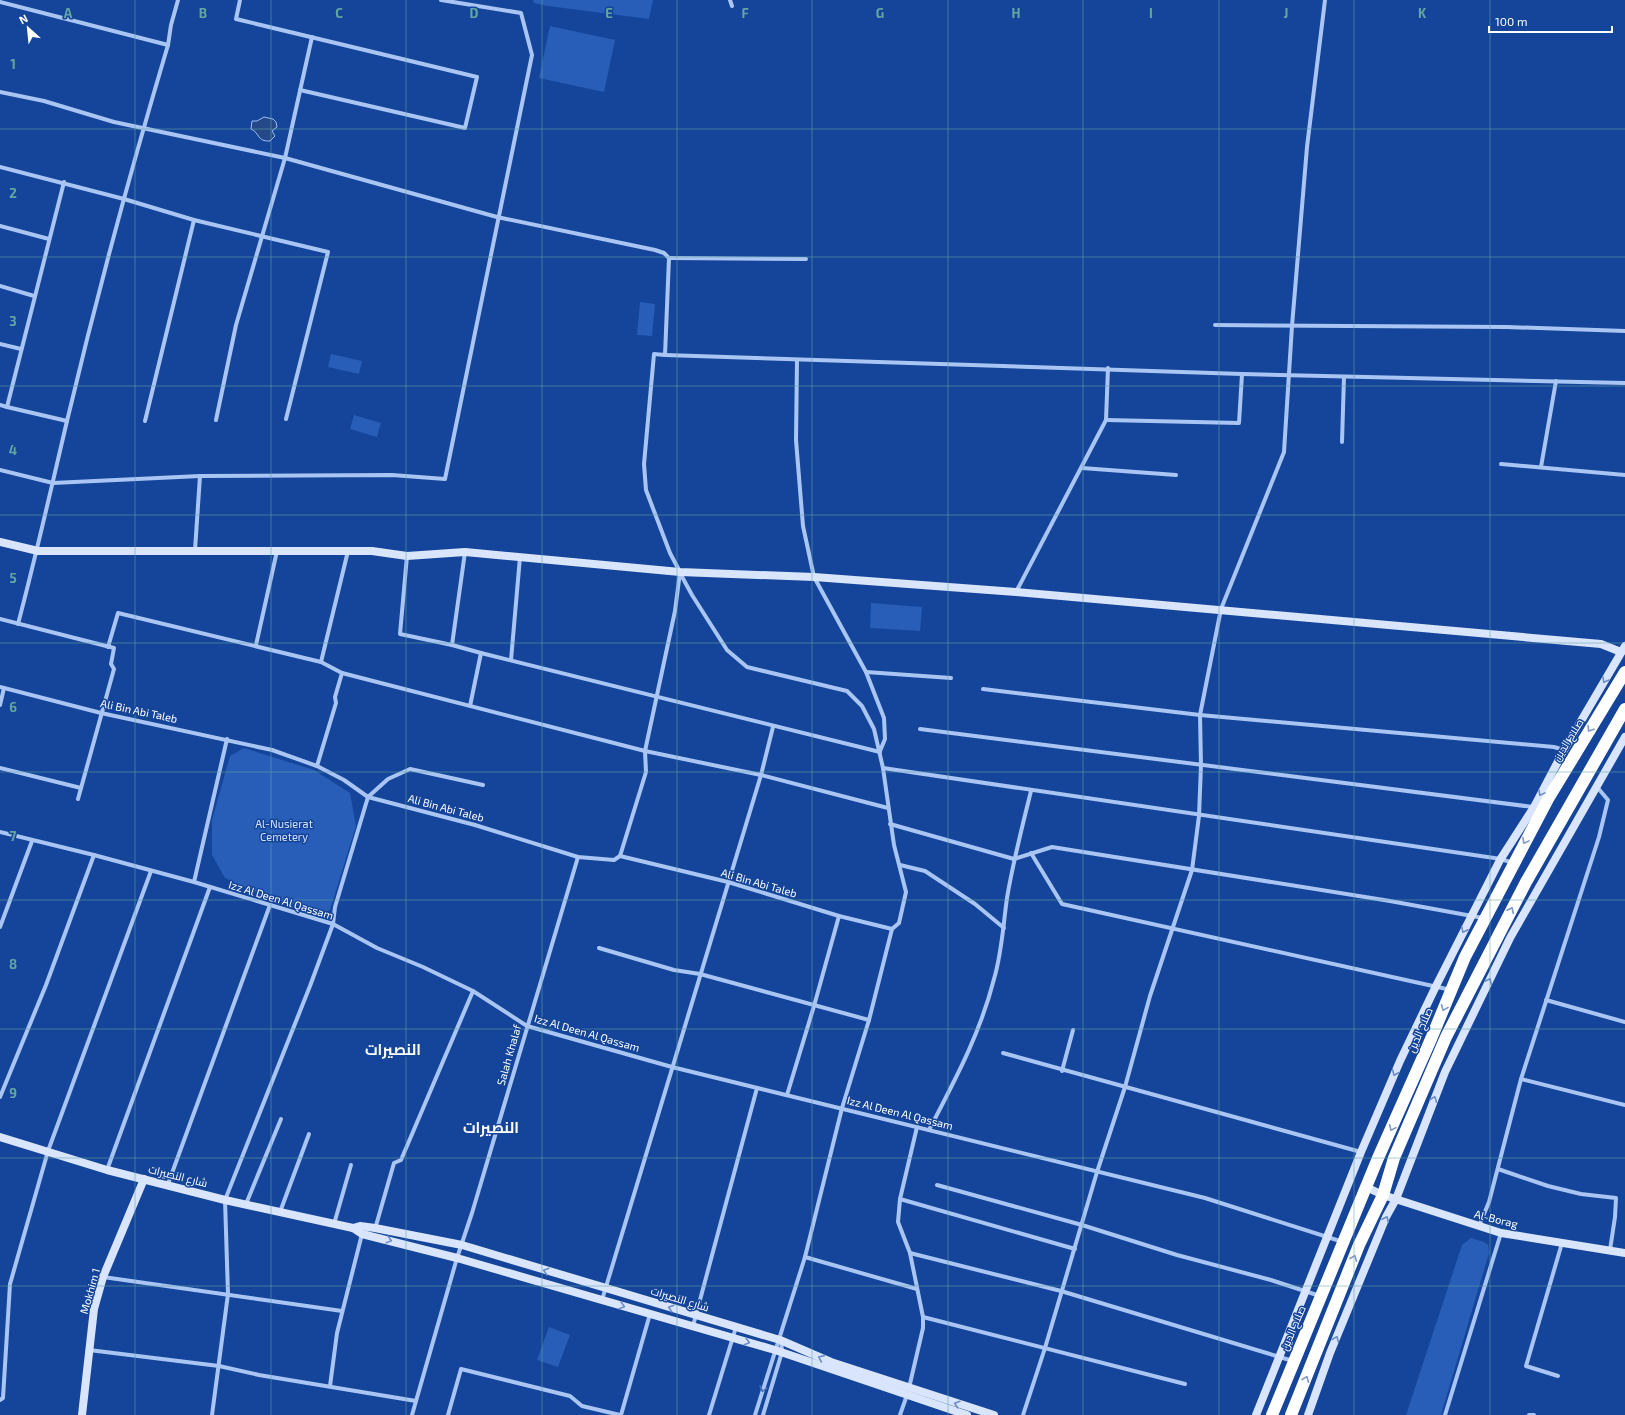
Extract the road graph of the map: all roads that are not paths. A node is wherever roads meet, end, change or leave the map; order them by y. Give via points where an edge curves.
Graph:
1 (178, 0) edge
2 (240, 0) edge
3 (441, 0) edge
4 (730, 0) edge
5 (1325, 0) edge
6 (0, 2) edge
7 (732, 6) dead end
8 (312, 37) junction
9 (168, 45) junction
10 (300, 90) junction
11 (0, 92) edge
12 (143, 128) junction
13 (284, 158) junction
14 (0, 167) edge
15 (64, 182) junction
16 (124, 198) junction
17 (497, 217) junction
18 (194, 220) junction
19 (0, 226) edge
20 (261, 236) junction
21 (49, 239) junction
22 (669, 258) junction
23 (806, 259) dead end
24 (0, 286) edge
25 (34, 296) junction
26 (1215, 325) dead end
27 (1292, 326) junction
28 (1625, 331) edge
29 (0, 344) edge
30 (21, 349) junction
31 (664, 355) junction
32 (797, 360) junction
33 (1108, 368) junction
34 (1242, 374) junction
35 (1288, 376) junction
36 (1344, 377) junction
37 (1556, 381) junction
38 (1625, 383) edge
39 (0, 405) edge
40 (7, 407) junction
41 (286, 419) dead end
42 (145, 420) dead end
43 (216, 420) dead end
44 (1106, 420) junction
45 (67, 421) junction
46 (1342, 442) dead end
47 (1501, 464) dead end
48 (1541, 467) junction
49 (1082, 468) junction
50 (0, 470) edge
51 (1176, 475) dead end
52 (1625, 475) edge
53 (200, 476) junction
54 (53, 483) junction
55 (0, 542) edge
56 (195, 550) junction
57 (277, 550) junction
58 (38, 551) junction
59 (348, 551) junction
60 (466, 552) junction
61 (407, 556) junction
62 (520, 557) junction
63 (680, 572) junction
64 (814, 577) junction
65 (1016, 592) junction
66 (1221, 609) junction
67 (0, 619) edge
68 (18, 624) junction
69 (256, 645) junction
70 (452, 645) junction
71 (108, 647) junction
72 (1623, 649) edge
73 (481, 653) junction
74 (511, 660) junction
75 (321, 662) junction
76 (866, 672) junction
77 (1625, 672) edge
78 (342, 673) junction
79 (951, 678) dead end
80 (2, 688) edge
81 (983, 689) dead end
82 (656, 697) junction
83 (0, 705) edge
84 (470, 706) junction
85 (1625, 709) edge
86 (101, 713) junction
87 (1200, 714) junction
88 (773, 727) junction
89 (920, 728) dead end
90 (1625, 737) edge
91 (227, 739) junction
92 (1564, 750) junction
93 (645, 751) junction
94 (880, 752) junction
95 (1201, 765) junction
96 (317, 766) junction
97 (0, 768) edge
98 (883, 768) junction
99 (761, 775) junction
100 (483, 785) dead end
101 (1597, 787) junction
102 (81, 788) junction
103 (1031, 791) junction
104 (368, 797) junction
105 (78, 799) dead end
106 (1534, 807) junction
107 (888, 808) junction
108 (1199, 816) junction
109 (890, 824) junction
110 (0, 832) edge
111 (32, 841) junction
112 (1031, 853) junction
113 (94, 855) junction
114 (620, 856) junction
115 (578, 857) junction
116 (1014, 860) junction
117 (1501, 860) junction
118 (1514, 863) junction
119 (900, 865) junction
120 (1192, 870) junction
121 (151, 871) junction
122 (194, 882) junction
123 (728, 882) junction
124 (210, 887) junction
125 (270, 905) junction
126 (839, 916) junction
127 (1471, 916) junction
128 (1484, 918) junction
129 (333, 924) junction
130 (0, 926) edge
131 (1004, 928) junction
132 (1173, 928) junction
133 (892, 929) junction
134 (599, 948) dead end
135 (700, 974) junction
136 (1436, 986) junction
137 (1451, 990) junction
138 (473, 991) junction
139 (1546, 1000) junction
140 (814, 1006) junction
141 (869, 1020) junction
142 (1625, 1022) edge
143 (527, 1026) junction
144 (1073, 1030) dead end
145 (1003, 1053) dead end
146 (672, 1067) junction
147 (1062, 1071) junction
148 (1521, 1079) junction
149 (1125, 1087) junction
150 (757, 1088) junction
151 (787, 1095) junction
152 (0, 1096) edge
153 (1625, 1105) edge
154 (842, 1108) junction
155 (281, 1118) dead end
156 (916, 1127) junction
157 (929, 1130) junction
158 (309, 1134) dead end
159 (0, 1137) edge
160 (48, 1151) junction
161 (1361, 1152) junction
162 (351, 1165) dead end
163 (1498, 1169) junction
164 (107, 1170) junction
165 (1097, 1172) junction
166 (144, 1179) junction
167 (168, 1184) junction
168 (937, 1185) dead end
169 (1366, 1187) junction
170 (1383, 1195) junction
171 (900, 1199) junction
172 (1396, 1199) junction
173 (225, 1200) junction
174 (246, 1205) junction
175 (280, 1212) junction
176 (334, 1224) junction
177 (1082, 1225) junction
178 (1478, 1227) junction
179 (353, 1228) junction
180 (374, 1232) junction
181 (1501, 1233) junction
182 (362, 1234) junction
183 (1327, 1237) junction
184 (1343, 1242) junction
185 (1562, 1243) junction
186 (462, 1245) junction
187 (1075, 1249) junction
188 (1610, 1251) junction
189 (910, 1253) junction
190 (1625, 1253) edge
191 (805, 1257) junction
192 (457, 1258) junction
193 (104, 1277) junction
194 (606, 1288) junction
195 (918, 1289) junction
196 (1061, 1291) junction
197 (1307, 1291) junction
198 (228, 1294) junction
199 (1321, 1296) junction
200 (602, 1300) junction
201 (342, 1311) junction
202 (650, 1314) junction
203 (697, 1315) junction
204 (923, 1317) junction
205 (693, 1326) junction
206 (736, 1327) junction
207 (732, 1337) junction
208 (780, 1340) junction
209 (1045, 1348) junction
210 (89, 1350) junction
211 (778, 1351) junction
212 (1279, 1356) junction
213 (1294, 1361) junction
214 (219, 1366) junction
215 (1558, 1376) dead end
216 (1186, 1384) dead end
217 (330, 1386) junction
218 (908, 1392) junction
219 (0, 1400) edge
220 (416, 1401) junction
221 (82, 1415) edge
222 (212, 1415) edge
223 (412, 1415) edge
224 (448, 1415) edge
225 (620, 1415) edge
226 (709, 1415) edge
227 (755, 1415) edge
228 (763, 1415) edge
229 (900, 1415) edge
230 (967, 1415) edge
231 (994, 1415) edge
232 (1023, 1415) edge
233 (1256, 1415) edge
234 (1272, 1415) edge
235 (1291, 1415) edge
236 (1308, 1415) edge
237 (1446, 1415) edge
238 (1529, 1415) edge
239 (1534, 1415) edge

1 - 9 street
2 - 8 street via 236,19
3 - 17 street via 521,13 532,55
4 - 7 street
5 - 27 street via 1307,147
6 - 9 street
8 - 10 street
8 - 10 street via 477,76 465,128
9 - 12 street
10 - 13 street
11 - 12 street via 44,101
12 - 13 street
12 - 16 street
13 - 17 street
13 - 20 street
14 - 15 street
15 - 16 street
15 - 21 street
16 - 18 street
16 - 45 street
17 - 22 street via 655,250
17 - 53 street via 445,478 392,475
18 - 20 street
18 - 42 street
19 - 21 street
20 - 41 street via 328,252
20 - 43 street via 236,325
21 - 25 street
22 - 23 street
22 - 31 street
24 - 25 street
25 - 30 street
26 - 27 street
27 - 28 street via 1507,327
27 - 35 street
29 - 30 street
30 - 40 street
31 - 32 street
31 - 63 street via 654,354 644,464 646,490
32 - 33 street
32 - 64 street via 797,448 803,526
33 - 34 street
33 - 44 street
34 - 35 street
34 - 44 street via 1239,424
35 - 36 street
35 - 66 street via 1284,452
36 - 37 street
36 - 46 street
37 - 38 street
37 - 48 street
39 - 40 street
40 - 45 street
44 - 49 street
45 - 54 street
47 - 48 street
48 - 52 street
49 - 51 street
49 - 65 street
50 - 54 street
53 - 54 street
53 - 56 street
54 - 58 street
55 - 58 main road
56 - 57 main road
56 - 58 main road
57 - 59 main road
57 - 69 street
58 - 68 street
59 - 61 main road via 372,551
59 - 75 street
60 - 61 main road
60 - 62 main road
60 - 70 street
61 - 70 street via 400,634
62 - 63 main road
62 - 74 street
63 - 64 main road
63 - 82 street via 675,611
63 - 94 street via 727,650 747,667 847,691 862,706 874,729
64 - 65 main road
64 - 76 street
65 - 66 main road
66 - 72 main road via 1601,644
66 - 87 street
67 - 68 street
68 - 71 street
69 - 71 street via 118,613
69 - 75 street
70 - 73 street
71 - 86 street via 114,648 111,664 114,669
72 -> 92 main road
73 - 74 street
73 - 84 street
74 - 82 street
75 - 78 street
76 - 79 street
76 - 94 street via 884,718 885,739
77 -> 118 highway, صلاح الدين via 1548,799
78 - 84 street
78 - 96 street
80 - 83 street
80 - 86 street, Ali Bin Abi Taleb
81 - 87 street
82 - 88 street
82 - 93 street
84 - 93 street
170 -> 85 highway via 1394,1158 1461,1006 1532,870
86 - 91 street, Ali Bin Abi Taleb
86 - 102 street
87 - 92 street via 1554,747
87 - 95 street
88 - 94 street
88 - 99 street
89 - 95 street
90 - 101 main road
91 - 96 street, Ali Bin Abi Taleb via 272,750
91 - 122 street
92 -> 106 main road
93 - 99 street
93 - 114 street via 646,772
94 - 98 street
95 - 106 street
95 - 108 street
96 - 104 street, Ali Bin Abi Taleb via 344,780
97 - 102 street
98 - 103 street
98 - 107 street
99 - 107 street
99 - 123 street
100 - 104 street via 410,769 388,779
101 - 139 street via 1608,800
172 -> 101 main road via 1445,1072 1510,938
102 - 105 street
103 - 108 street
103 - 116 street
104 - 115 street, Ali Bin Abi Taleb via 475,824
104 - 129 street via 335,907
106 - 117 main road
107 - 109 street
108 - 117 street
108 - 120 street
109 - 116 street
109 - 119 street
110 - 111 street, Izz Al Deen Al Qassam
111 - 113 street, Izz Al Deen Al Qassam
111 - 130 street
112 - 116 street
112 - 120 street via 1052,847
112 - 132 street via 1062,904
113 - 121 street, Izz Al Deen Al Qassam
113 - 152 street via 46,985
114 - 115 street, Ali Bin Abi Taleb via 614,860
114 - 123 street, Ali Bin Abi Taleb
115 - 143 street, Salah Khalaf
116 - 131 street
117 - 118 street
117 - 127 main road
118 - 128 highway, صلاح الدين
119 - 131 street via 925,871 975,904
119 - 133 street via 906,892 899,923
120 - 127 street
120 - 132 street
121 - 122 street, Izz Al Deen Al Qassam
121 - 160 street
122 - 124 street, Izz Al Deen Al Qassam
123 - 126 street, Ali Bin Abi Taleb
123 - 135 street
124 - 125 street, Izz Al Deen Al Qassam
124 - 164 street
125 - 129 street, Izz Al Deen Al Qassam
125 - 167 street
126 - 133 street, Ali Bin Abi Taleb
126 - 140 street
127 - 128 street
127 -> 136 main road
128 - 137 highway, صلاح الدين
129 - 138 street, Izz Al Deen Al Qassam via 377,948
129 - 173 street
131 - 157 street via 994,980 972,1047
132 - 136 street
132 - 149 street via 1150,996
133 - 141 street
134 - 135 street via 674,970
135 - 140 street
135 - 146 street
136 - 137 street
136 -> 161 main road
137 -> 169 highway, صلاح الدين
138 - 143 street, Izz Al Deen Al Qassam
138 - 180 street via 401,1160 394,1164
139 - 142 street
139 - 148 street
140 - 141 street
140 - 151 street
141 - 154 street
143 - 146 street, Izz Al Deen Al Qassam
143 - 186 street, Salah Khalaf
144 - 147 street
145 - 147 street
146 - 150 street, Izz Al Deen Al Qassam
146 - 194 street
147 - 149 street
148 - 153 street
148 - 163 street
149 - 161 street
149 - 165 street
150 - 151 street, Izz Al Deen Al Qassam
150 - 203 street via 710,1257
151 - 154 street, Izz Al Deen Al Qassam
154 - 156 street, Izz Al Deen Al Qassam
154 - 191 street
155 - 174 street
156 - 157 street, Izz Al Deen Al Qassam
156 - 171 street
157 - 165 street, Izz Al Deen Al Qassam
158 - 175 street
159 - 160 main road, شارع النصيرات
160 - 164 main road, شارع النصيرات
160 - 219 street via 10,1284 3,1398
161 - 183 main road
162 - 176 street
163 - 178 street via 1489,1202
163 - 188 street via 1548,1186 1581,1194 1616,1198
164 - 166 main road, شارع النصيرات
165 - 177 street
165 - 183 street, Izz Al Deen Al Qassam via 1205,1198
166 - 167 main road, شارع النصيرات
166 - 193 main road, Mokhim 1
167 - 173 main road, شارع النصيرات
168 - 177 street
169 - 170 main road, Al-Borag
169 - 184 highway, صلاح الدين
170 - 172 main road, Al-Borag
235 -> 170 highway via 1359,1245
171 - 187 street
171 - 189 street via 898,1222
172 - 178 main road, Al-Borag
236 -> 172 main road via 1333,1346
173 - 174 main road, شارع النصيرات
173 - 198 street
174 - 175 main road, شارع النصيرات
175 - 176 main road, شارع النصيرات
176 - 179 main road, شارع النصيرات
177 - 187 street
177 - 197 street via 1177,1255
178 - 181 main road, Al-Borag
179 - 180 main road, شارع النصيرات via 360,1226
179 - 182 main road, شارع النصيرات
180 - 182 main road, شارع النصيرات
180 - 186 main road, شارع النصيرات
180 -> 192 main road, شارع النصيرات
181 - 185 main road, Al-Borag
181 - 237 street
182 - 201 street
183 - 184 street, Izz Al Deen Al Qassam
183 - 197 main road
184 - 199 highway, صلاح الدين
185 - 188 main road, Al-Borag
185 - 215 street via 1526,1366
186 - 192 street, Salah Khalaf
194 -> 186 main road, شارع النصيرات
187 - 196 street
188 - 190 main road, Al-Borag
189 - 195 street
189 - 196 street
191 - 195 street
191 - 208 street
192 - 200 main road, شارع النصيرات
192 - 220 street, Salah Khalaf
193 - 198 street
193 - 210 main road, Mokhim 1 via 94,1309
194 - 200 street
203 -> 194 main road, شارع النصيرات
195 - 204 street
196 - 209 street
196 - 212 street
197 - 199 street
197 - 212 main road
198 - 201 street
198 - 214 street
199 - 213 highway, صلاح الدين
200 -> 202 main road, شارع النصيرات
201 - 217 street
202 - 205 main road, شارع النصيرات
202 - 225 street
203 - 205 street
203 - 206 main road, شارع النصيرات
204 - 209 street
204 - 218 street via 923,1328
205 - 207 main road, شارع النصيرات
206 - 207 street
206 - 208 main road, شارع النصيرات
207 -> 211 main road, شارع النصيرات
207 - 226 street
208 - 211 street
208 - 211 street
218 -> 208 main road, شارع النصيرات
209 - 216 street
209 - 232 street
210 - 214 street
210 - 221 main road, Mokhim 1
211 - 218 main road, شارع النصيرات
211 -> 227 street
211 - 228 street
212 - 213 street
212 - 233 main road
213 - 234 highway, صلاح الدين
214 - 217 street
214 - 222 street
217 - 220 street
218 - 229 street
218 - 230 main road, شارع النصيرات
231 -> 218 main road, شارع النصيرات
220 - 223 street, Salah Khalaf
224 - 225 street via 461,1369 570,1396 582,1406
238 - 239 street

